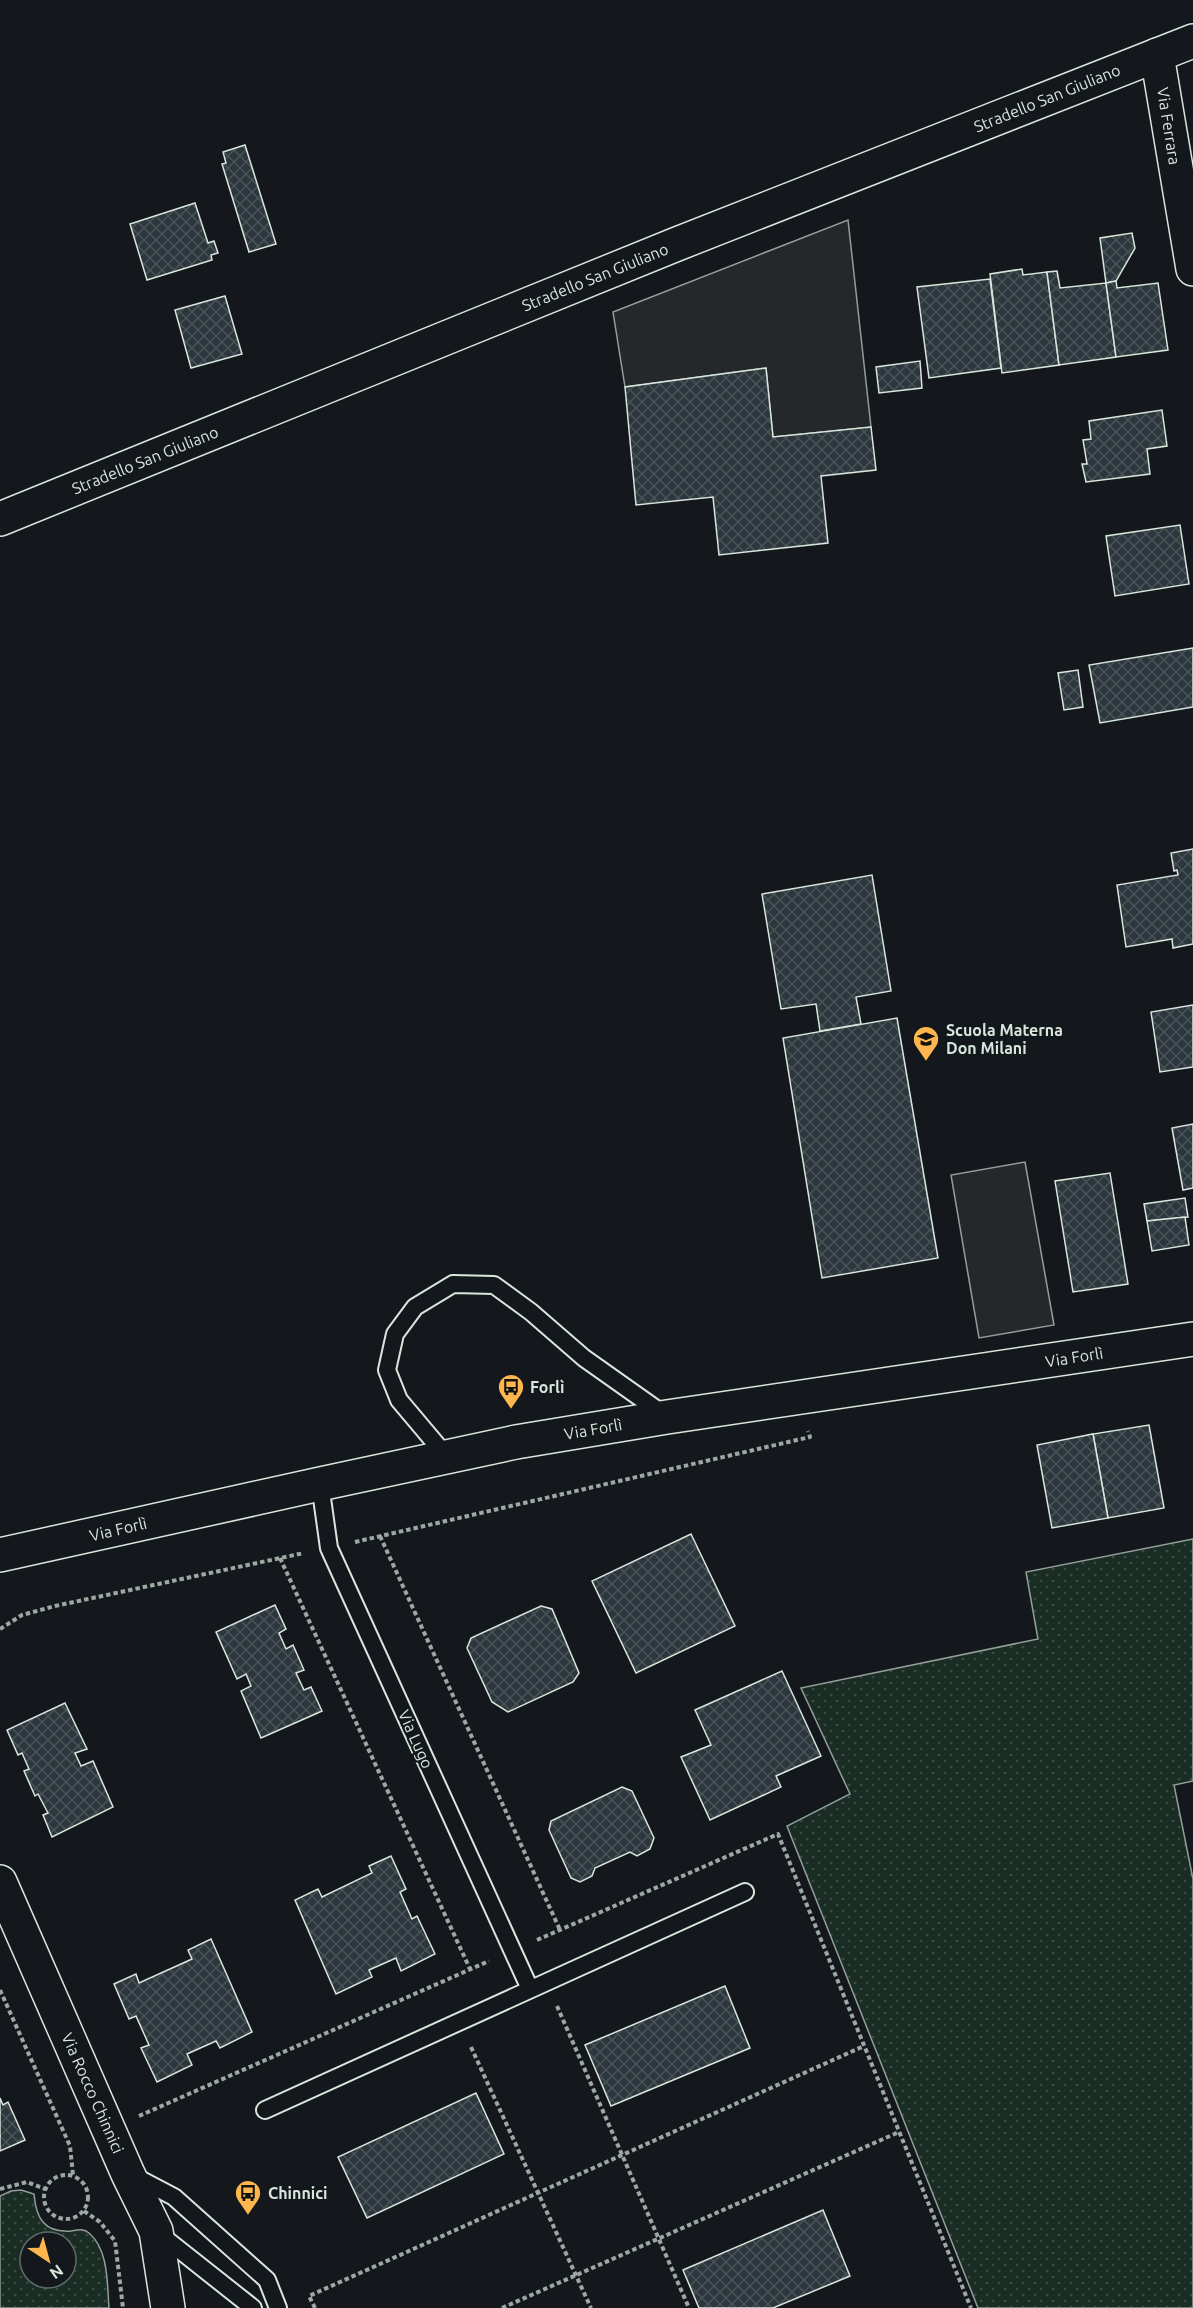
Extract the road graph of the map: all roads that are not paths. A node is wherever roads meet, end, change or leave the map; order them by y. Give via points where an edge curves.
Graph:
1 (1193, 41) edge
2 (1157, 54) junction
3 (1193, 269) edge
4 (0, 519) edge
5 (1193, 1339) edge
6 (667, 1417) junction
7 (447, 1457) junction
8 (320, 1484) junction
9 (0, 1555) edge
10 (0, 1882) edge
11 (745, 1892) dead end
12 (530, 1989) junction
13 (265, 2110) dead end
14 (128, 2174) junction
15 (156, 2231) junction
16 (168, 2308) edge
17 (253, 2308) edge
18 (278, 2308) edge

1 - 2 street, Stradello San Giuliano
2 - 3 street, Via Ferrara
2 - 4 street, Stradello San Giuliano
5 - 6 street, Via Forlì
6 - 7 street, Via Forlì
6 - 7 lane via 584,1358 494,1284 453,1284 415,1307 395,1334 387,1370 399,1400
7 - 8 street, Via Forlì
8 - 9 street, Via Forlì
8 - 12 lane, Via Lugo via 329,1548
10 - 14 street, Via Rocco Chinnici
11 - 12 lane
12 - 13 lane
14 - 15 street, Via Rocco Chinnici
14 - 18 lane via 174,2197 267,2280
15 - 16 street, Via Rocco Chinnici
15 - 17 lane

